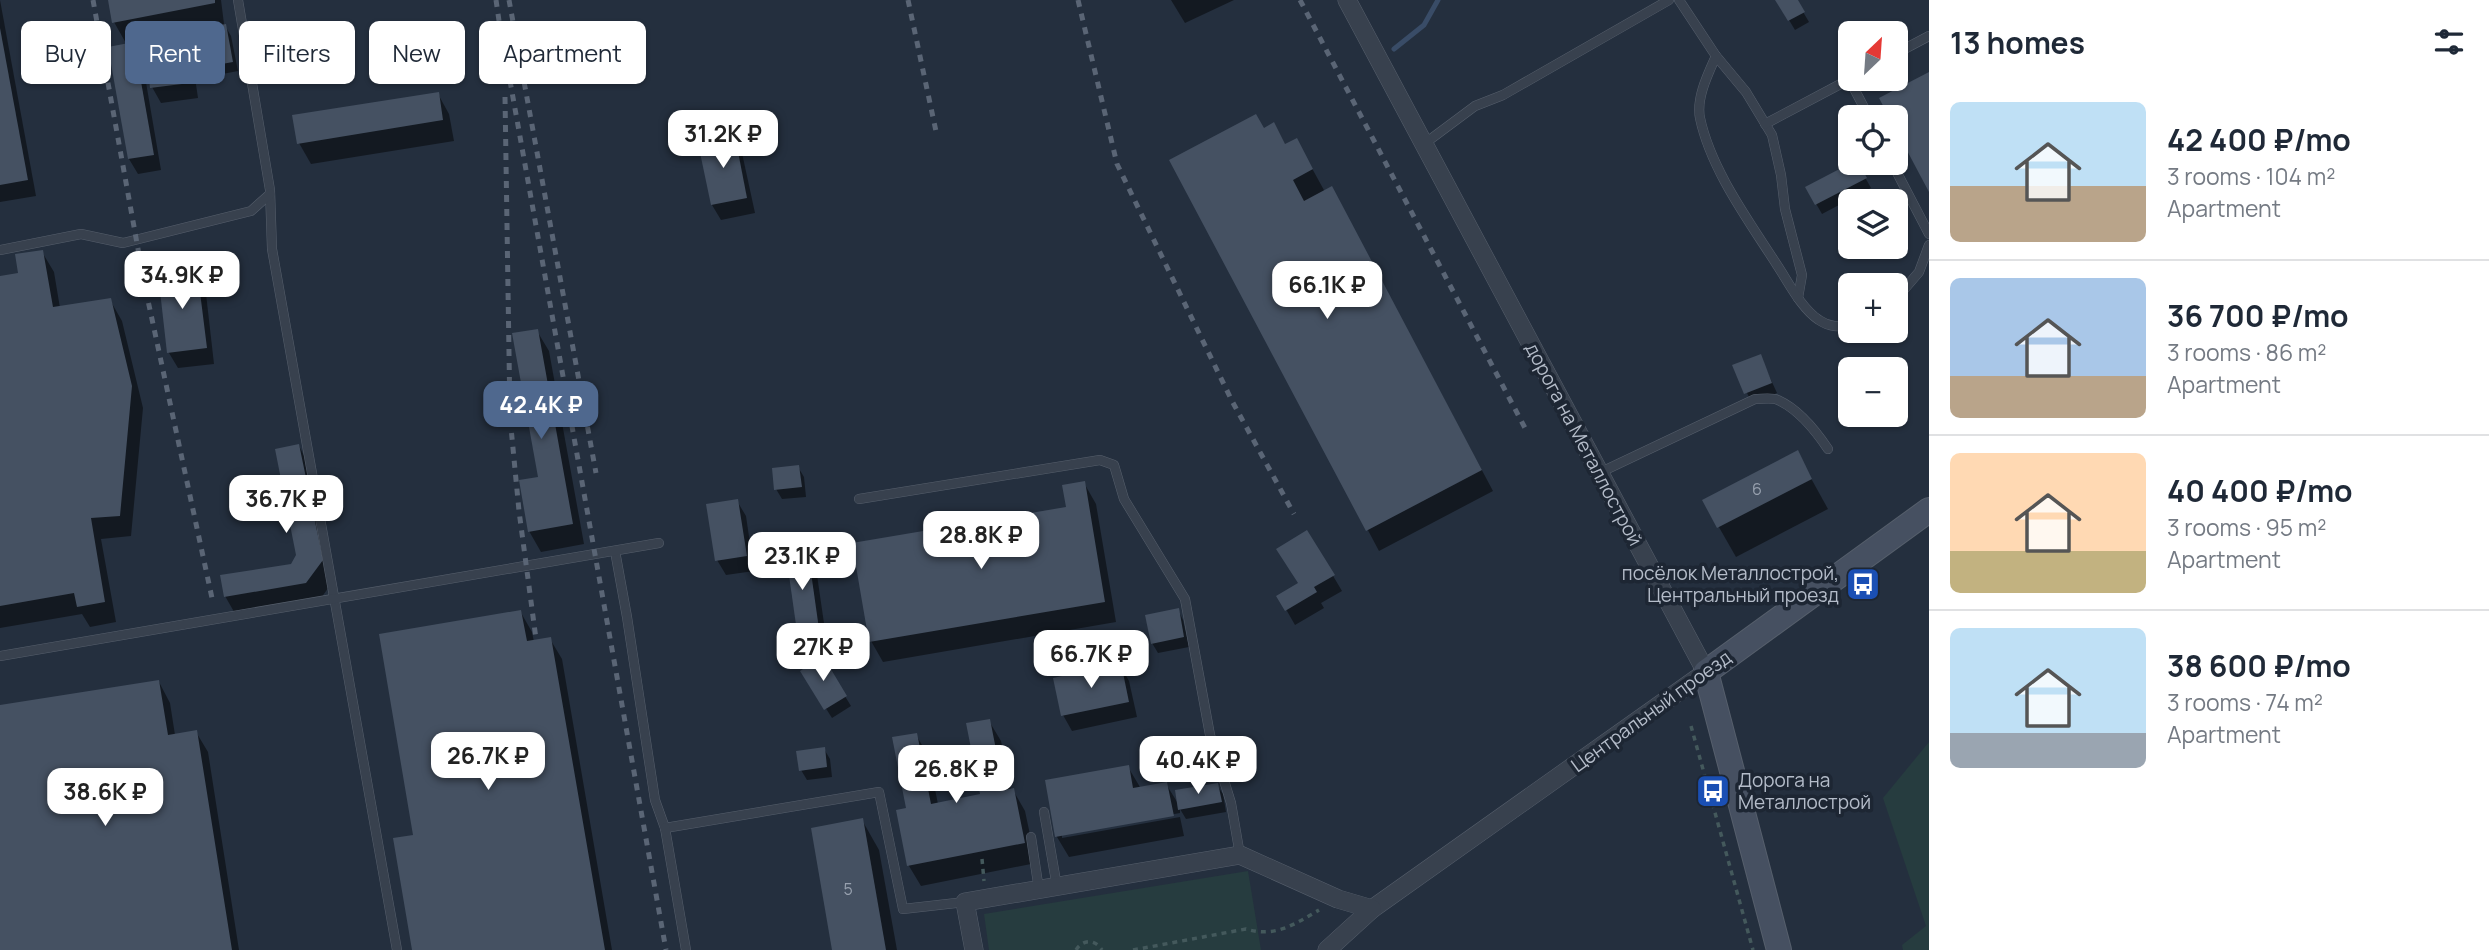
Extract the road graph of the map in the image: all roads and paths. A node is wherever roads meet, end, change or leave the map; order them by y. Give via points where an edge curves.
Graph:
1 (238, 0) edge
2 (1347, 0) edge
3 (1669, 0) edge
4 (1679, 0) edge
5 (1929, 36) edge
6 (1908, 47) edge
7 (1716, 56) junction
8 (1838, 85) edge
9 (1765, 124) junction
10 (1424, 144) junction
11 (1898, 175) edge
12 (270, 194) junction
13 (1929, 234) edge
14 (1929, 246) edge
15 (0, 250) edge
16 (1908, 284) edge
17 (1798, 298) junction
18 (1838, 328) edge
19 (1828, 449) dead end
20 (1600, 473) junction
21 (859, 499) dead end
22 (1929, 510) edge
23 (659, 543) dead end
24 (615, 551) junction
25 (334, 599) junction
26 (0, 656) edge
27 (1706, 672) junction
28 (1690, 726) dead end
29 (1044, 812) dead end
30 (665, 828) junction
31 (1031, 836) dead end
32 (1240, 855) junction
33 (982, 859) dead end
34 (1048, 888) junction
35 (1338, 898) junction
36 (986, 899) junction
37 (965, 902) junction
38 (1372, 909) junction
39 (397, 950) edge
40 (686, 950) edge
41 (974, 950) edge
42 (1076, 950) edge
43 (1102, 950) edge
44 (1133, 950) edge
45 (1327, 950) edge
46 (1753, 950) edge
47 (1779, 950) edge

1 - 12 lane
2 - 10 street, дорога на Металлострой
3 - 10 lane via 1503,95 1475,106
4 - 7 lane
5 - 6 lane
7 - 9 lane
7 - 17 lane via 1699,115 1709,146 1731,194
8 - 9 lane
9 - 17 lane via 1782,175 1785,209 1802,275
10 - 20 street, дорога на Металлострой
11 - 13 lane
12 - 15 lane via 251,211 123,243 81,234
12 - 25 lane via 272,249
14 - 16 lane via 1919,272
17 - 18 lane via 1818,320
19 - 20 lane via 1819,435 1776,398 1755,400
20 - 27 street, дорога на Металлострой
21 - 32 lane via 1100,460 1114,465 1125,499 1185,599 1210,735 1231,803
22 - 27 street, Центральный проезд
23 - 24 lane
24 - 25 lane
24 - 30 lane via 655,800
25 - 26 lane
25 - 39 lane
27 - 38 street, Центральный проезд
27 - 47 street, дорога на Металлострой
28 - 46 path
29 - 34 lane
30 - 37 lane via 879,792 903,909
30 - 40 lane
31 - 34 lane
32 - 34 street
32 - 35 street
33 - 36 path
34 - 36 street
35 - 38 street
35 - 44 path via 1279,931 1246,929
36 - 37 street
37 - 41 street
38 - 45 street, Центральный проезд
42 - 43 path via 1087,941

